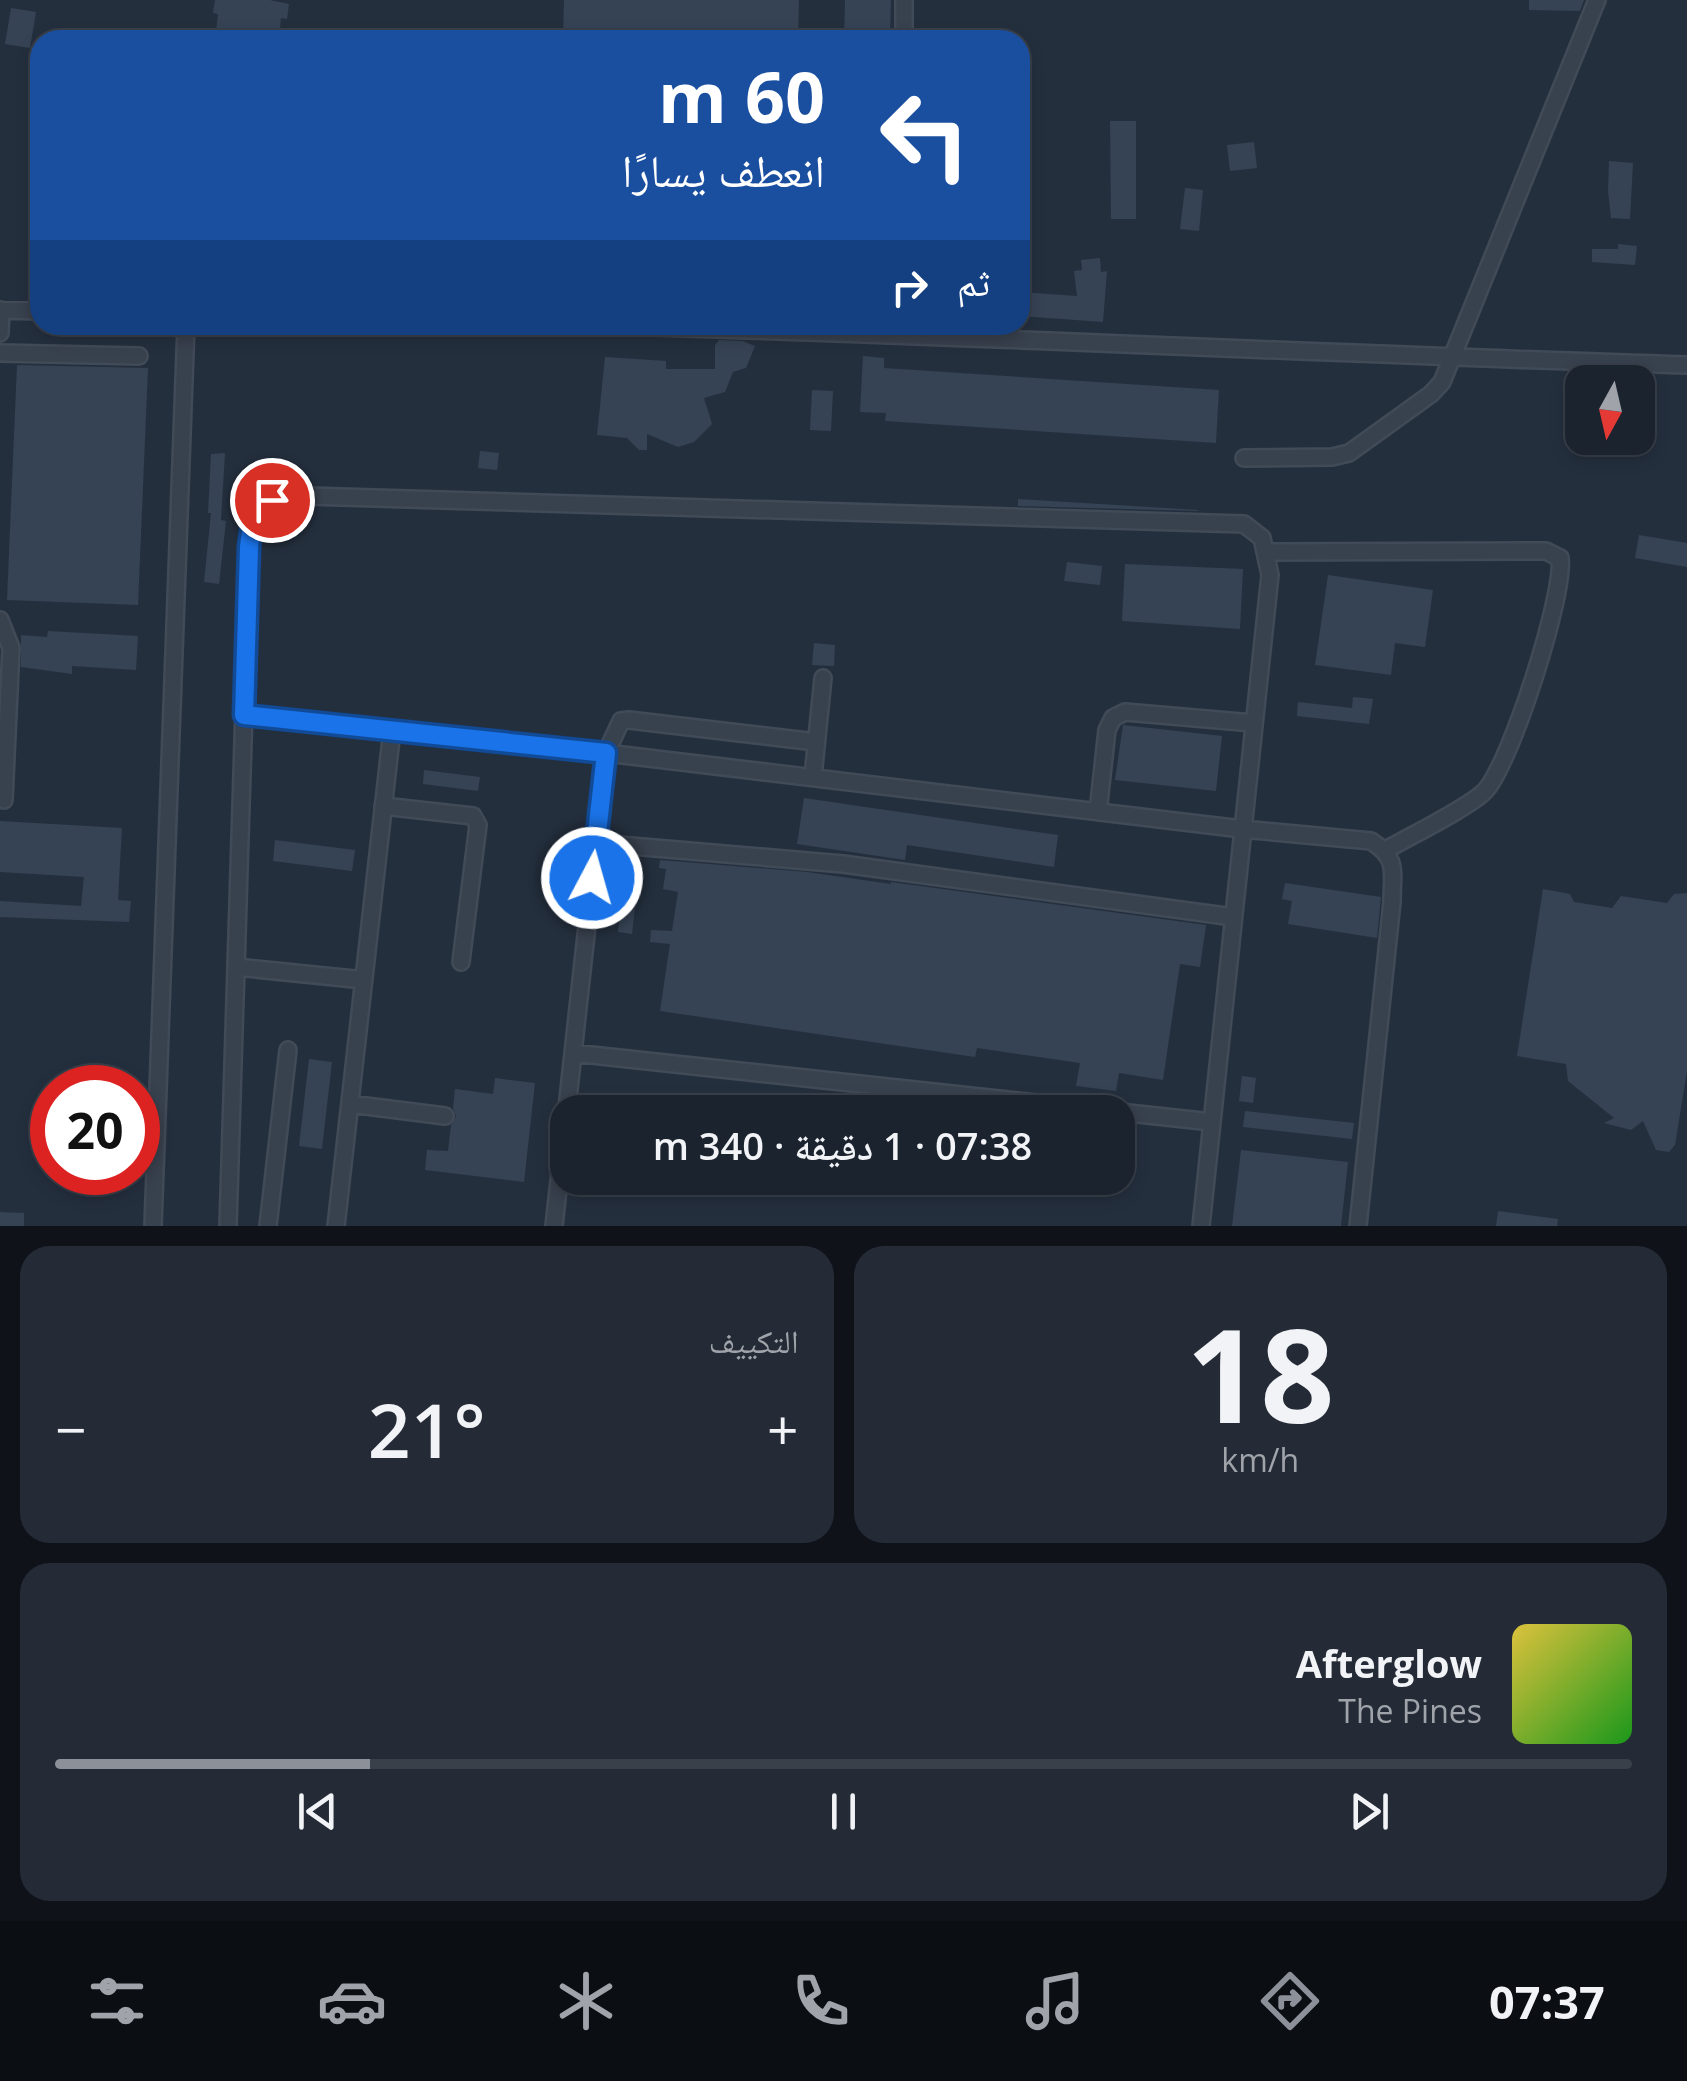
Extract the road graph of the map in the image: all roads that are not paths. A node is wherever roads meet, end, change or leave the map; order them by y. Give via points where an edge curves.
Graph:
1 (904, 0) edge
2 (1596, 0) edge
3 (904, 30) edge
4 (1, 310) edge
5 (30, 311) edge
6 (0, 333) edge
7 (186, 335) edge
8 (1015, 335) edge
9 (0, 353) edge
10 (139, 356) dead end
11 (1450, 358) junction
12 (1687, 365) edge
13 (1244, 458) dead end
14 (1265, 552) junction
15 (0, 620) edge
16 (823, 678) dead end
17 (244, 715) junction
18 (1253, 724) junction
19 (392, 730) junction
20 (816, 742) junction
21 (606, 753) junction
22 (812, 778) junction
23 (4, 800) dead end
24 (383, 806) junction
25 (1098, 812) junction
26 (1242, 828) junction
27 (596, 843) junction
28 (1386, 850) junction
29 (1232, 917) junction
30 (462, 962) dead end
31 (236, 967) junction
32 (364, 980) junction
33 (288, 1050) dead end
34 (573, 1053) junction
35 (350, 1104) junction
36 (445, 1116) dead end
37 (1212, 1122) junction
38 (153, 1226) edge
39 (228, 1226) edge
40 (236, 1226) edge
41 (268, 1226) edge
42 (336, 1226) edge
43 (554, 1226) edge
44 (1201, 1226) edge
45 (1358, 1226) edge

1 - 3 street
2 - 11 street
4 - 5 street
4 - 6 street
7 - 38 street
8 - 11 street
9 - 10 street
11 - 12 street
11 - 13 street via 1431,394 1350,453
14 - 17 street via 1262,538 1244,524 272,500 253,516
14 - 18 street via 1270,575
14 - 28 street via 1546,551 1560,558 1544,640 1495,778 1483,794
15 - 23 street via 11,648
16 - 20 street
17 - 19 street
17 - 31 street
18 - 25 street via 1126,712 1113,718 1106,730
18 - 26 street
19 - 21 street
19 - 24 street
20 - 21 street via 630,720 614,731
20 - 22 street
21 - 22 street
21 - 27 street
22 - 25 street
24 - 30 street via 473,816 478,825
24 - 32 street
25 - 26 street
26 - 28 street via 1371,840
26 - 29 street
27 - 29 street via 843,864
27 - 34 street
28 - 45 street via 1393,860 1392,902
29 - 37 street
31 - 32 street
31 - 39 street
32 - 35 street
33 - 41 street
34 - 37 street
34 - 43 street
35 - 36 street
35 - 42 street
37 - 44 street
39 - 40 street

